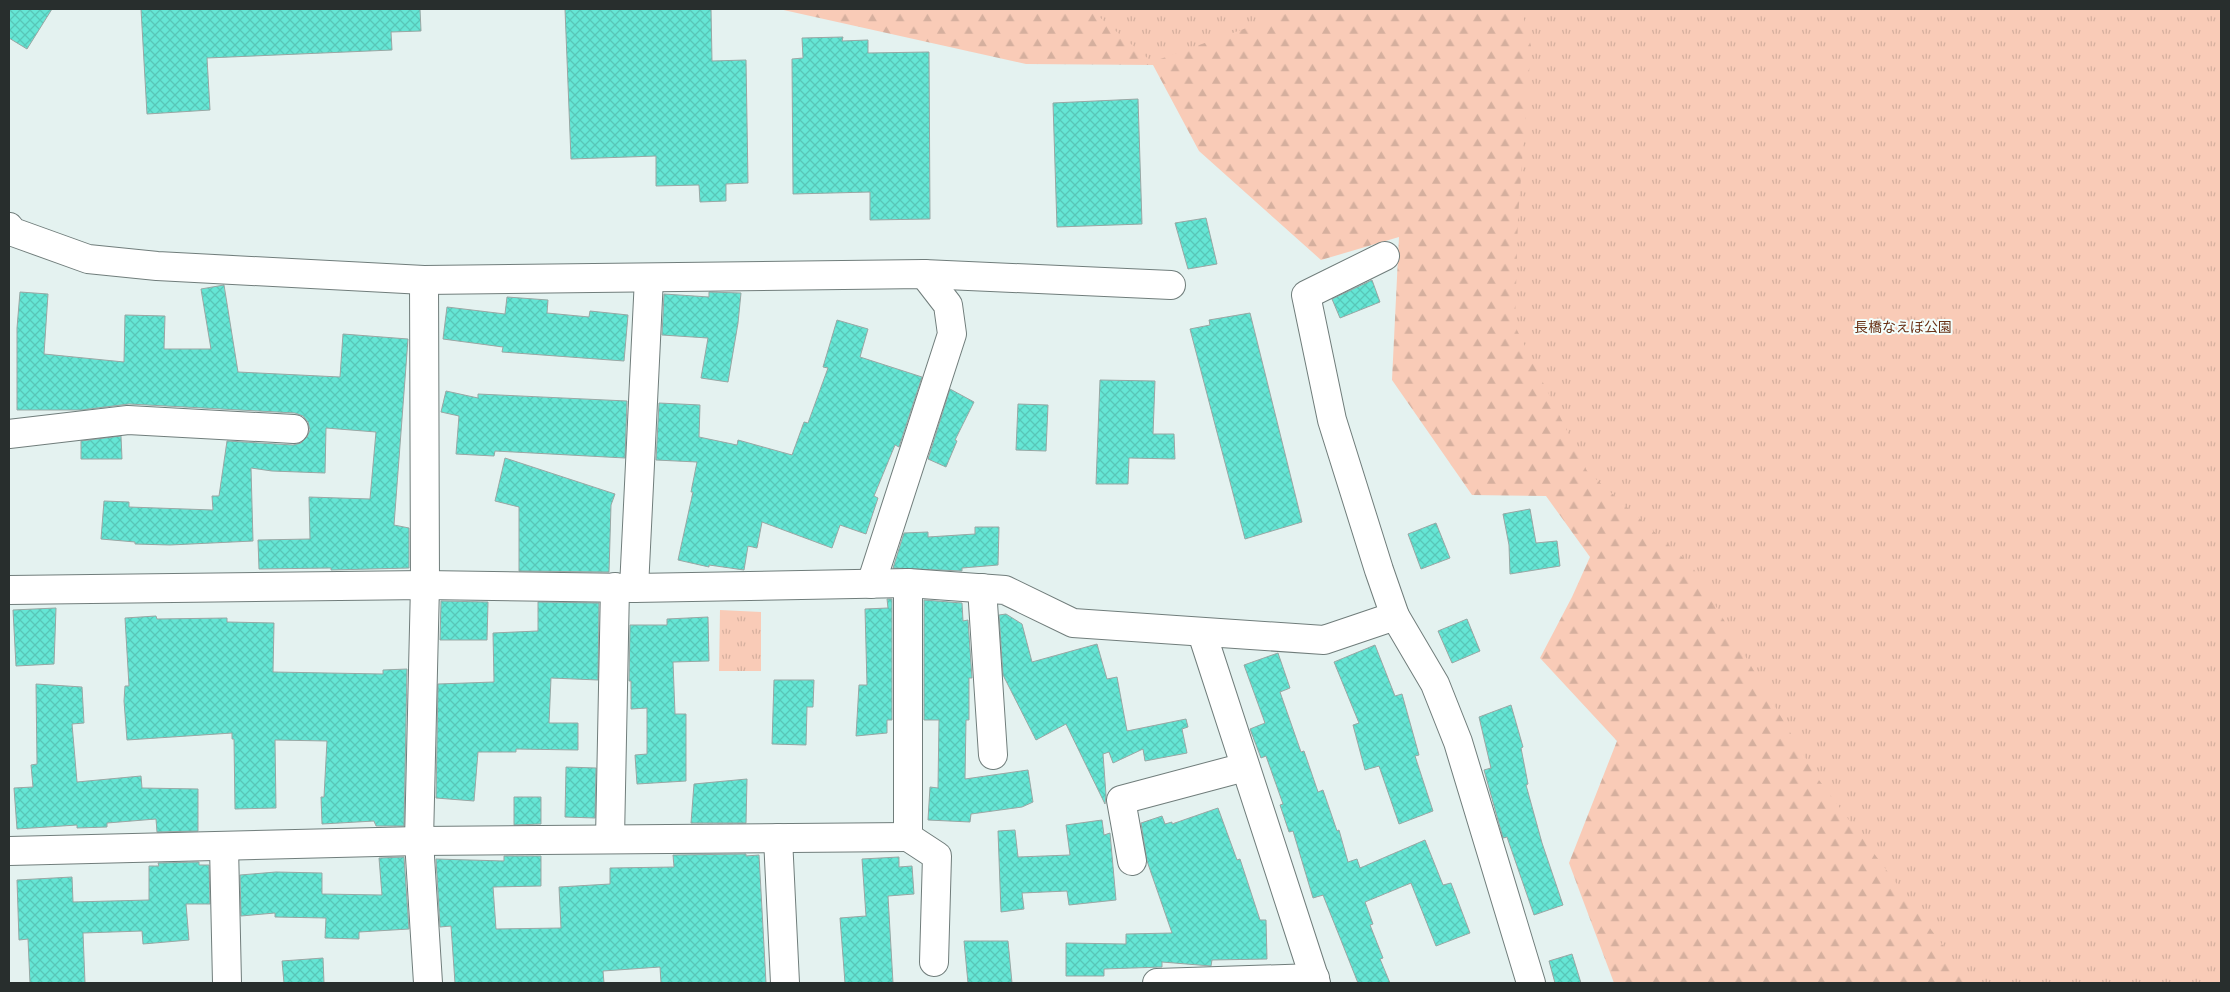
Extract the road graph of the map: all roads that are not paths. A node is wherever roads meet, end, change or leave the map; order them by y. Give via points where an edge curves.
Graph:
1 (9, 227) edge
2 (1385, 256) dead end
3 (924, 274) junction
4 (649, 278) junction
5 (424, 280) junction
6 (1171, 285) dead end
7 (294, 429) dead end
8 (9, 434) edge
9 (908, 583) junction
10 (871, 584) junction
11 (425, 585) junction
12 (624, 588) junction
13 (982, 588) junction
14 (9, 590) edge
15 (1396, 616) junction
16 (1202, 633) junction
17 (993, 755) dead end
18 (1245, 767) junction
19 (908, 836) junction
20 (778, 838) junction
21 (610, 839) junction
22 (419, 841) junction
23 (224, 846) junction
24 (9, 851) edge
25 (1132, 861) dead end
26 (934, 962) dead end
27 (1316, 981) edge
28 (226, 983) edge
29 (428, 983) edge
30 (785, 983) edge
31 (1158, 983) edge
32 (1531, 983) edge

1 - 5 street via 13,232 88,259 157,266
2 - 15 street via 1306,294 1332,420
3 - 4 street
3 - 6 street
3 - 10 street via 948,305 952,334
4 - 5 street
4 - 12 street
5 - 11 street
7 - 8 street via 128,420
9 - 10 street
9 - 13 street
9 - 19 street
10 - 12 street
11 - 12 street
11 - 14 street
11 - 22 street
12 - 21 street
13 - 16 street via 1005,590 1073,623
13 - 17 street
15 - 16 street via 1324,640
15 - 32 street via 1436,684 1458,742
16 - 18 street
18 - 25 street via 1120,800
18 - 27 street
19 - 20 street
19 - 26 street via 937,856
20 - 21 street
20 - 30 street
21 - 22 street
22 - 23 street
22 - 29 street
23 - 24 street
23 - 28 street
27 - 31 street

